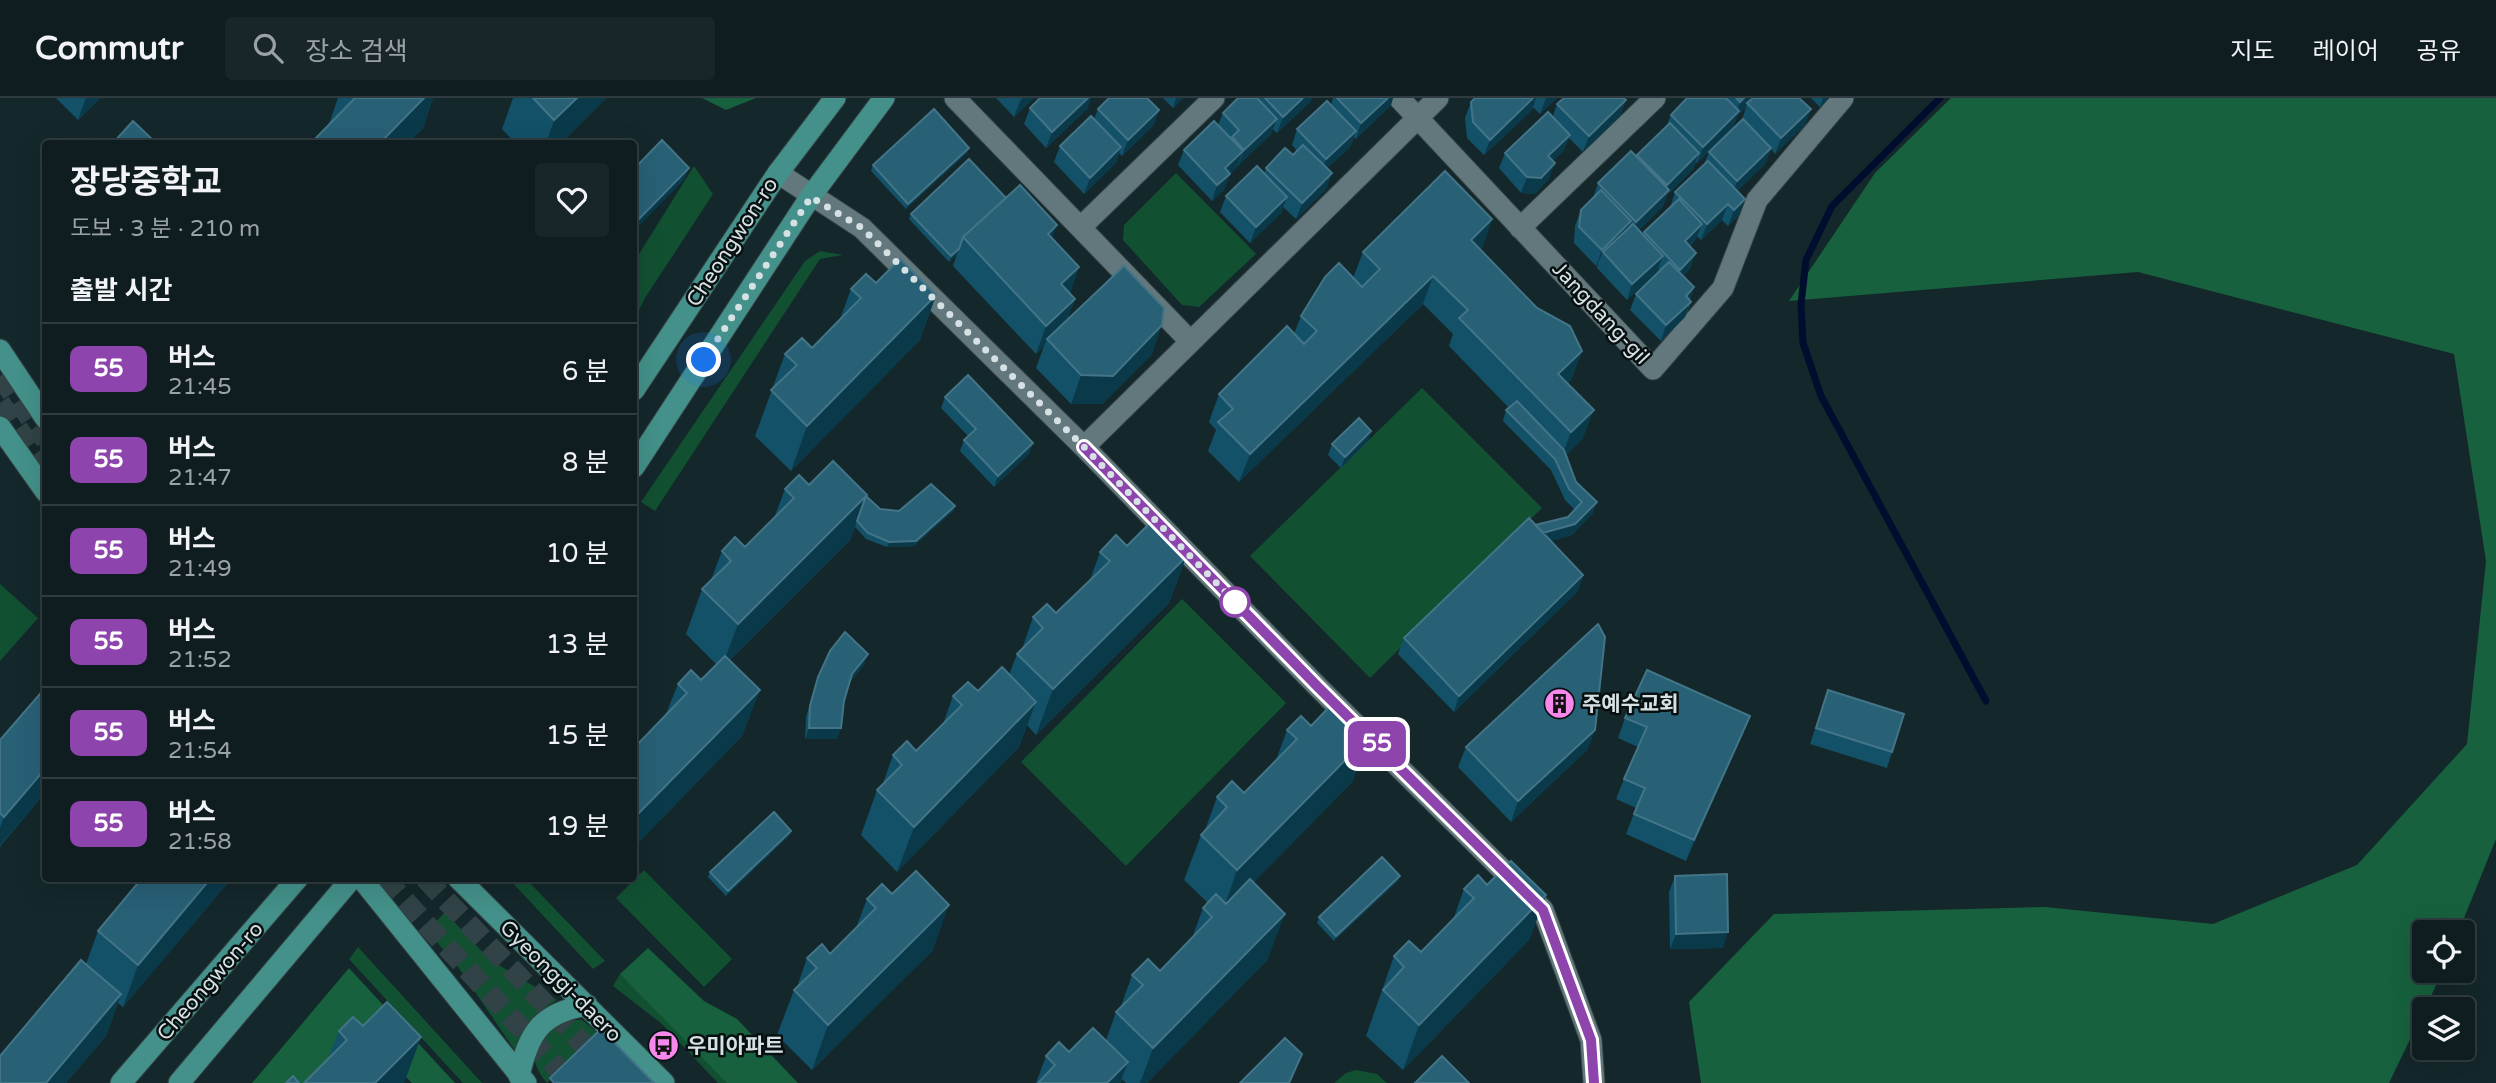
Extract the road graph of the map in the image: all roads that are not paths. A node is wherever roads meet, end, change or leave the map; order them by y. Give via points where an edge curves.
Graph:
1 (835, 98) edge
2 (884, 98) edge
3 (955, 98) edge
4 (1214, 98) edge
5 (1399, 98) edge
6 (1438, 98) edge
7 (1655, 98) edge
8 (1843, 98) edge
9 (1418, 118) junction
10 (778, 173) junction
11 (811, 197) junction
12 (1081, 227) junction
13 (1520, 228) junction
14 (1190, 341) junction
15 (0, 350) edge
16 (637, 385) edge
17 (42, 413) edge
18 (0, 427) edge
19 (1084, 447) junction
20 (637, 462) edge
21 (42, 486) edge
22 (295, 882) edge
23 (349, 882) edge
24 (364, 882) edge
25 (462, 882) edge
26 (587, 1005) junction
27 (523, 1079) edge
28 (121, 1083) edge
29 (179, 1083) edge
30 (664, 1083) edge
31 (1594, 1083) edge

1 - 10 main road, Cheongwon-ro
2 - 11 main road, Cheongwon-ro
3 - 12 street
4 - 12 street
5 - 9 street, Jangdang-gil
6 - 9 street
7 - 13 street
8 - 13 street, Jangdang-gil via 1757,201 1723,288 1653,369
9 - 13 street, Jangdang-gil
9 - 14 street
10 - 11 street
10 - 16 main road, Cheongwon-ro
11 - 19 street via 862,228
11 - 20 main road, Cheongwon-ro
12 - 14 street
14 - 19 street
15 - 17 main road
18 - 21 main road
19 - 31 street via 1543,910 1591,1040
22 - 28 main road, Cheongwon-ro
23 - 29 main road, Cheongwon-ro
24 - 27 main road
25 - 26 main road, Gyeonggi-daero
26 - 27 main road via 562,1009 538,1025 525,1049
26 - 30 main road, Gyeonggi-daero

